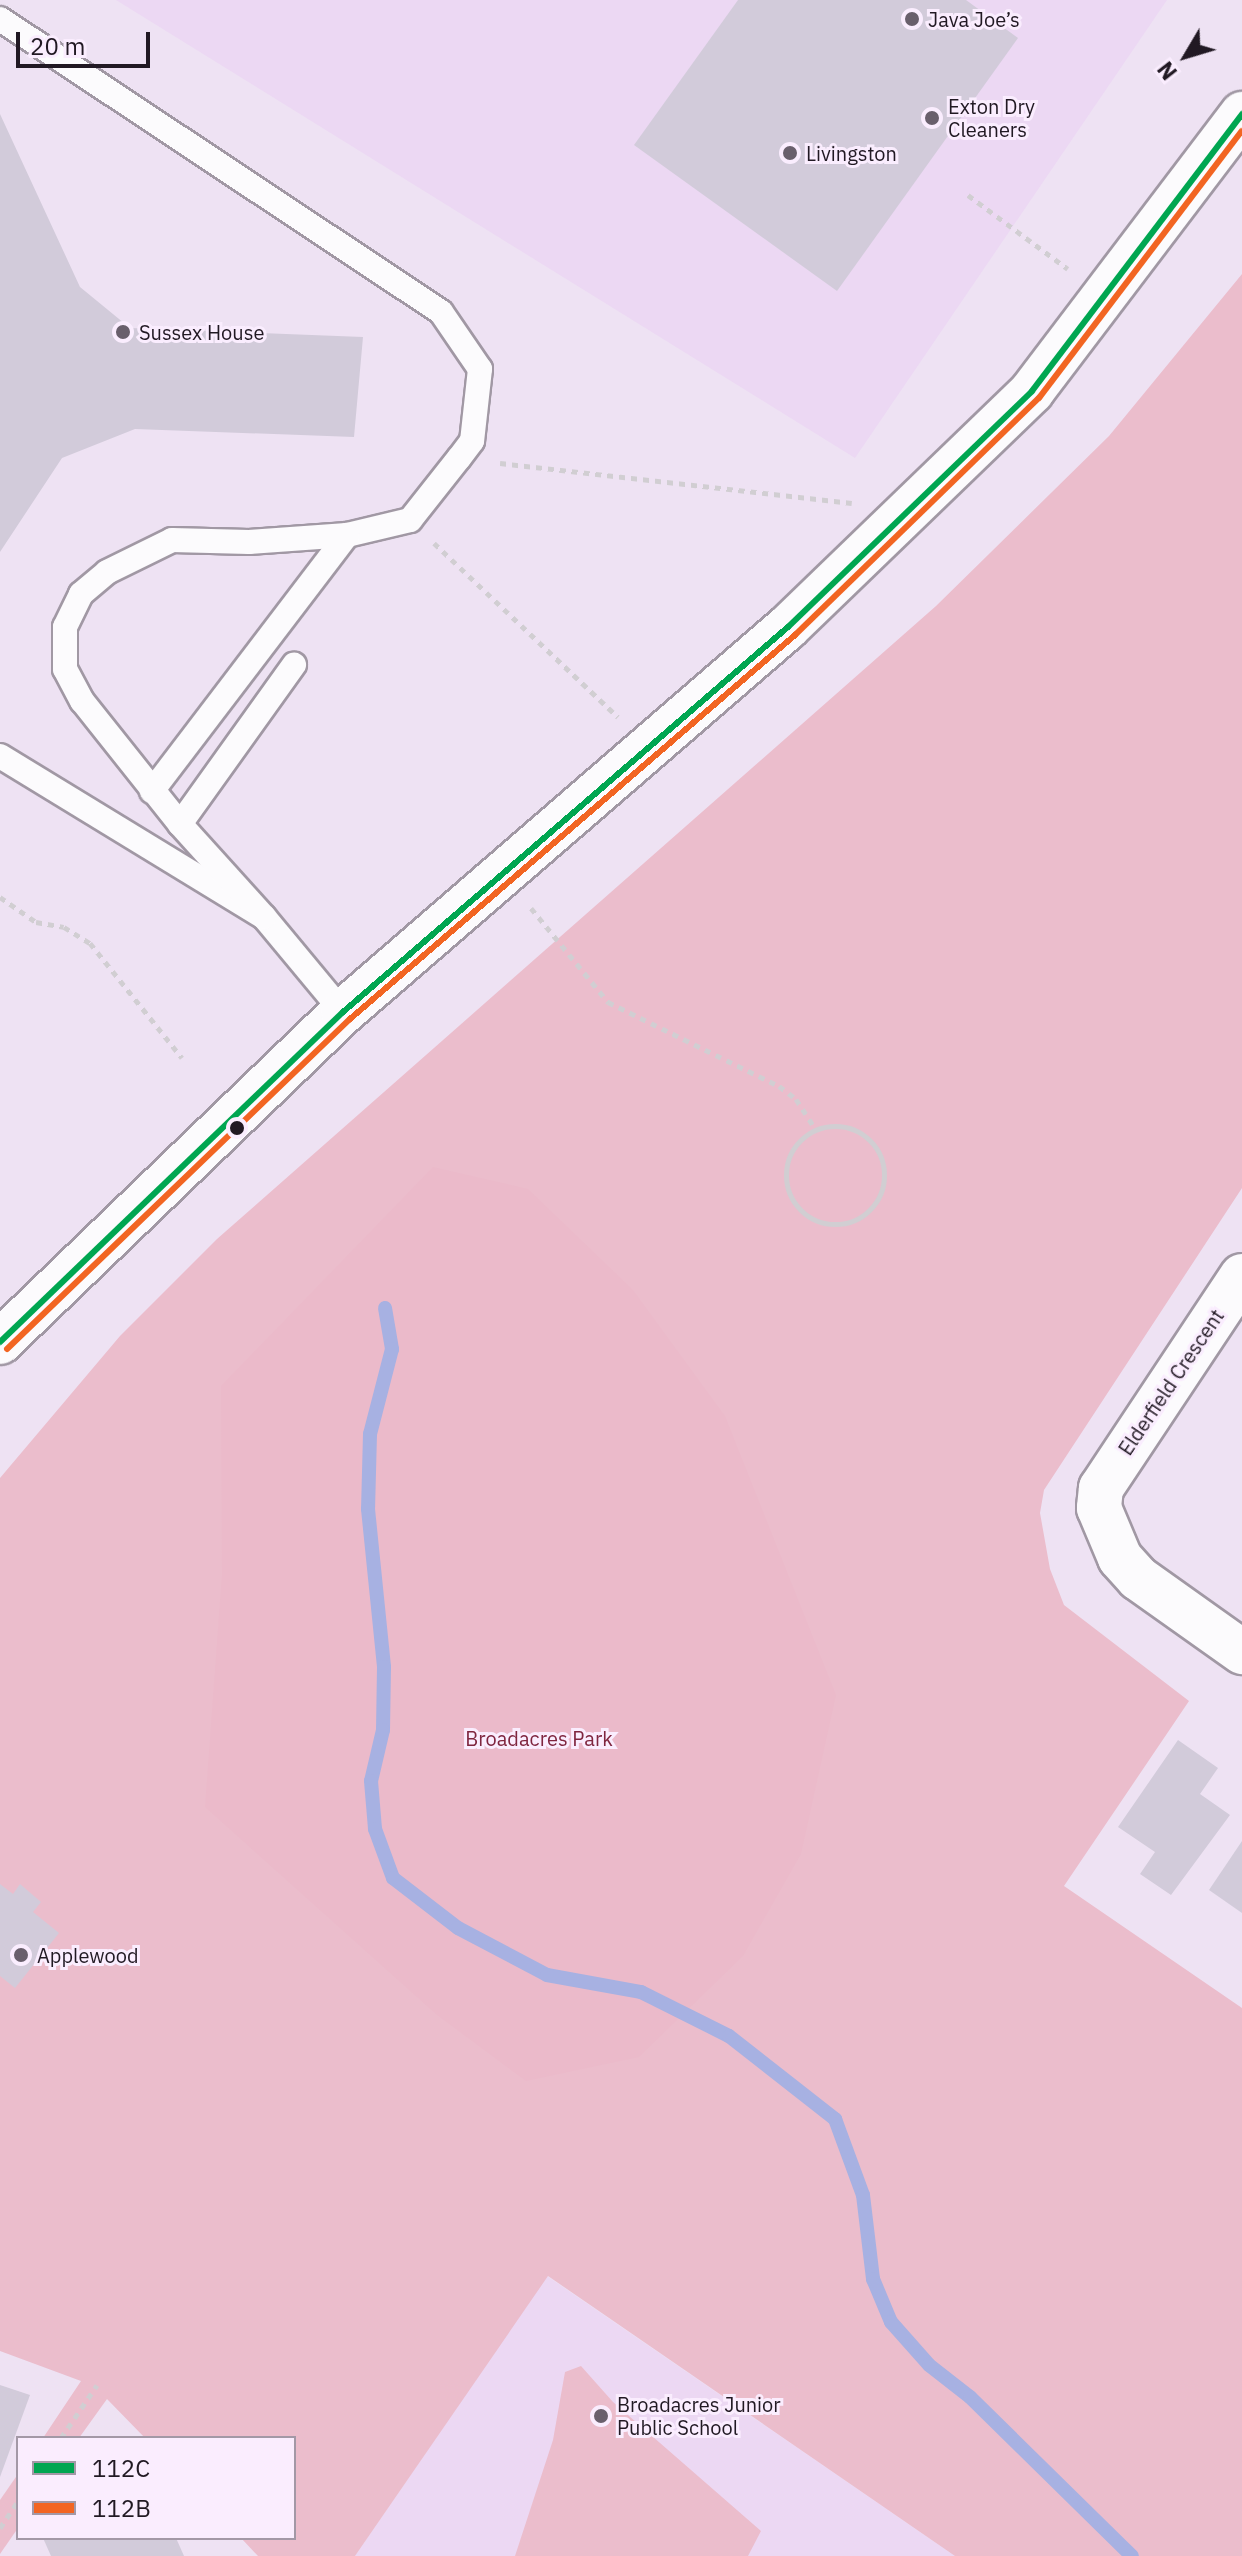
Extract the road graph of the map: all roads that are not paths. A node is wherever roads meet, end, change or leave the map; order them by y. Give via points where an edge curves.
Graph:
1 (0, 19) edge
2 (1242, 114) edge
3 (347, 535) junction
4 (294, 665) dead end
5 (0, 756) edge
6 (152, 791) junction
7 (180, 824) junction
8 (264, 917) junction
9 (343, 1012) junction
10 (1242, 1276) edge
11 (2, 1333) edge
12 (1242, 1652) edge

1 - 3 lane via 441,312 480,369 472,441 410,520
2 - 9 main road via 1032,391 788,627
3 - 6 lane
3 - 6 lane via 172,540 107,572 81,594 65,627 65,669 82,701
4 - 7 lane
5 - 8 lane
6 - 7 lane
7 - 8 lane
8 - 9 lane
9 - 11 main road
10 - 12 main road, Elderfield Crescent via 1101,1488 1099,1508 1107,1535 1126,1566 1157,1596

